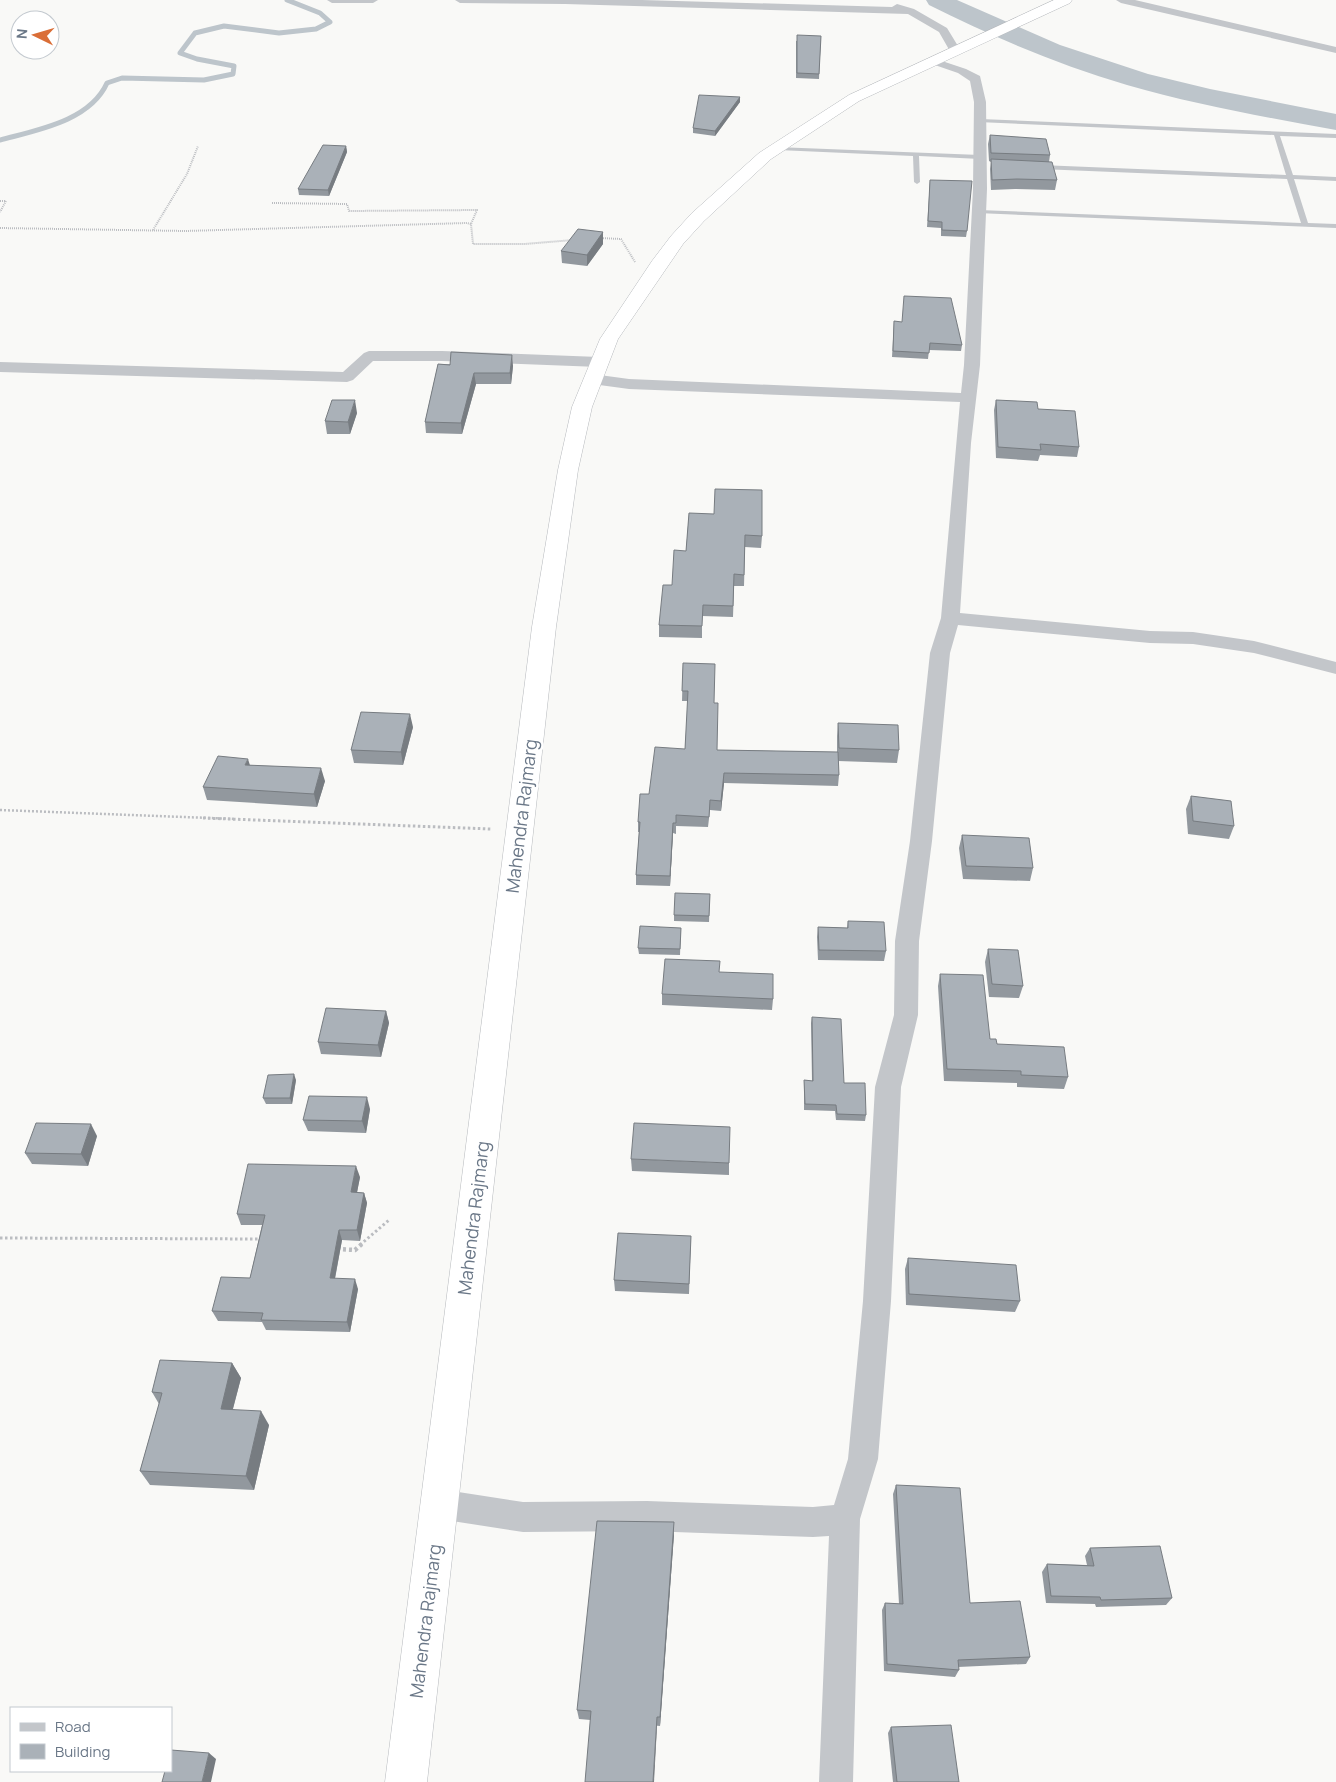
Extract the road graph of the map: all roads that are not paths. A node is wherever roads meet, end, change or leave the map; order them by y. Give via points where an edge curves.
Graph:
1 (332, 0) edge
2 (373, 0) edge
3 (460, 0) edge
4 (875, 0) edge
5 (1065, 0) edge
6 (1121, 0) edge
7 (910, 11) junction
8 (1336, 50) edge
9 (956, 51) junction
10 (980, 121) junction
11 (1276, 133) junction
12 (1336, 136) edge
13 (778, 148) junction
14 (916, 154) junction
15 (983, 162) junction
16 (1029, 166) edge
17 (1291, 176) junction
18 (1336, 179) edge
19 (917, 182) dead end
20 (979, 212) junction
21 (1305, 224) junction
22 (1336, 226) edge
23 (0, 367) edge
24 (596, 371) junction
25 (968, 398) junction
26 (950, 618) junction
27 (1336, 668) edge
28 (439, 1504) junction
29 (845, 1520) junction
30 (406, 1782) edge
31 (836, 1782) edge

1 - 2 street
3 - 7 street
4 - 7 street
5 - 9 highway, Mahendra Rajmarg
6 - 8 street
7 - 9 street via 943,30
9 - 10 street via 962,71 976,79
9 - 13 highway, Mahendra Rajmarg via 854,98
10 - 11 lane
10 - 15 street
11 - 12 lane
11 - 17 lane
13 - 14 lane
13 - 24 highway, Mahendra Rajmarg via 744,174 677,240 609,340
14 - 15 lane
14 - 19 lane
15 - 20 street
16 - 17 lane
17 - 18 lane
17 - 21 lane
20 - 21 lane
20 - 25 street
21 - 22 lane
23 - 24 street via 347,377 369,356 452,356
24 - 25 street via 630,384
24 - 28 highway, Mahendra Rajmarg via 582,407 568,470 544,628
25 - 26 street
26 - 27 street via 1150,637 1193,638 1254,648
26 - 29 street via 939,663 907,941 906,1015 888,1087 877,1302 863,1459
28 - 29 street via 523,1517
28 - 30 highway, Mahendra Rajmarg
29 - 31 street

